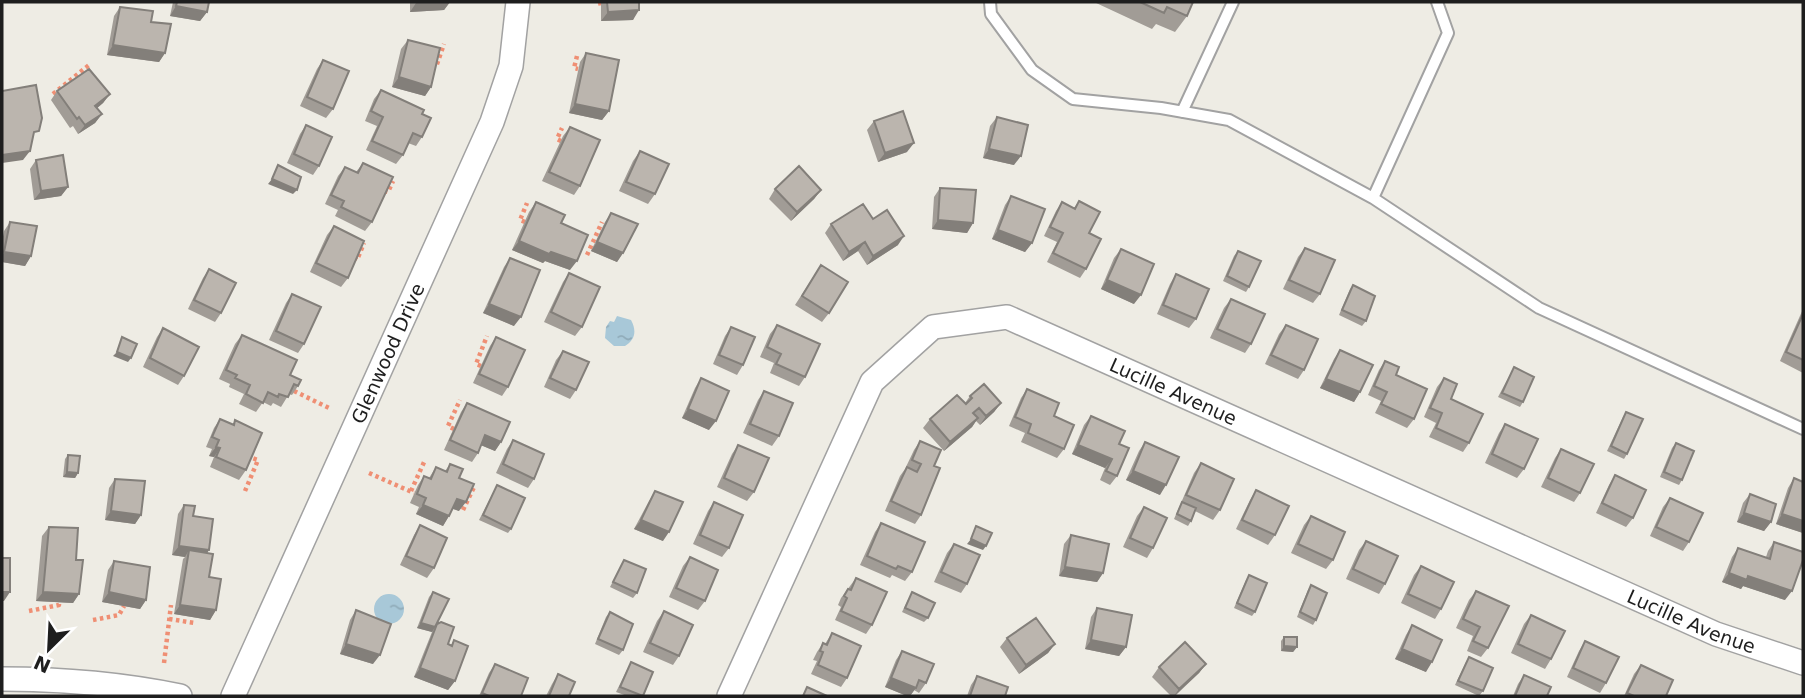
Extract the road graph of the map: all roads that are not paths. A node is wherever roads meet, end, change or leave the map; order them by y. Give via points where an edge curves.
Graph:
1 (518, 2) edge
2 (990, 2) edge
3 (1233, 2) edge
4 (1437, 2) edge
5 (1182, 112) junction
6 (1373, 198) junction
7 (1803, 429) edge
8 (1803, 663) edge
9 (2, 679) edge
10 (180, 696) edge
11 (233, 696) edge
12 (729, 696) edge

1 - 11 street, Glenwood Drive via 511,66 492,122
2 - 5 lane via 991,14 1032,70 1073,99
3 - 5 lane
4 - 6 lane via 1448,33
5 - 6 lane via 1229,120
6 - 7 lane via 1539,308
8 - 12 street, Lucille Avenue via 1716,634 1007,317 933,327 872,382
9 - 10 street via 134,687

